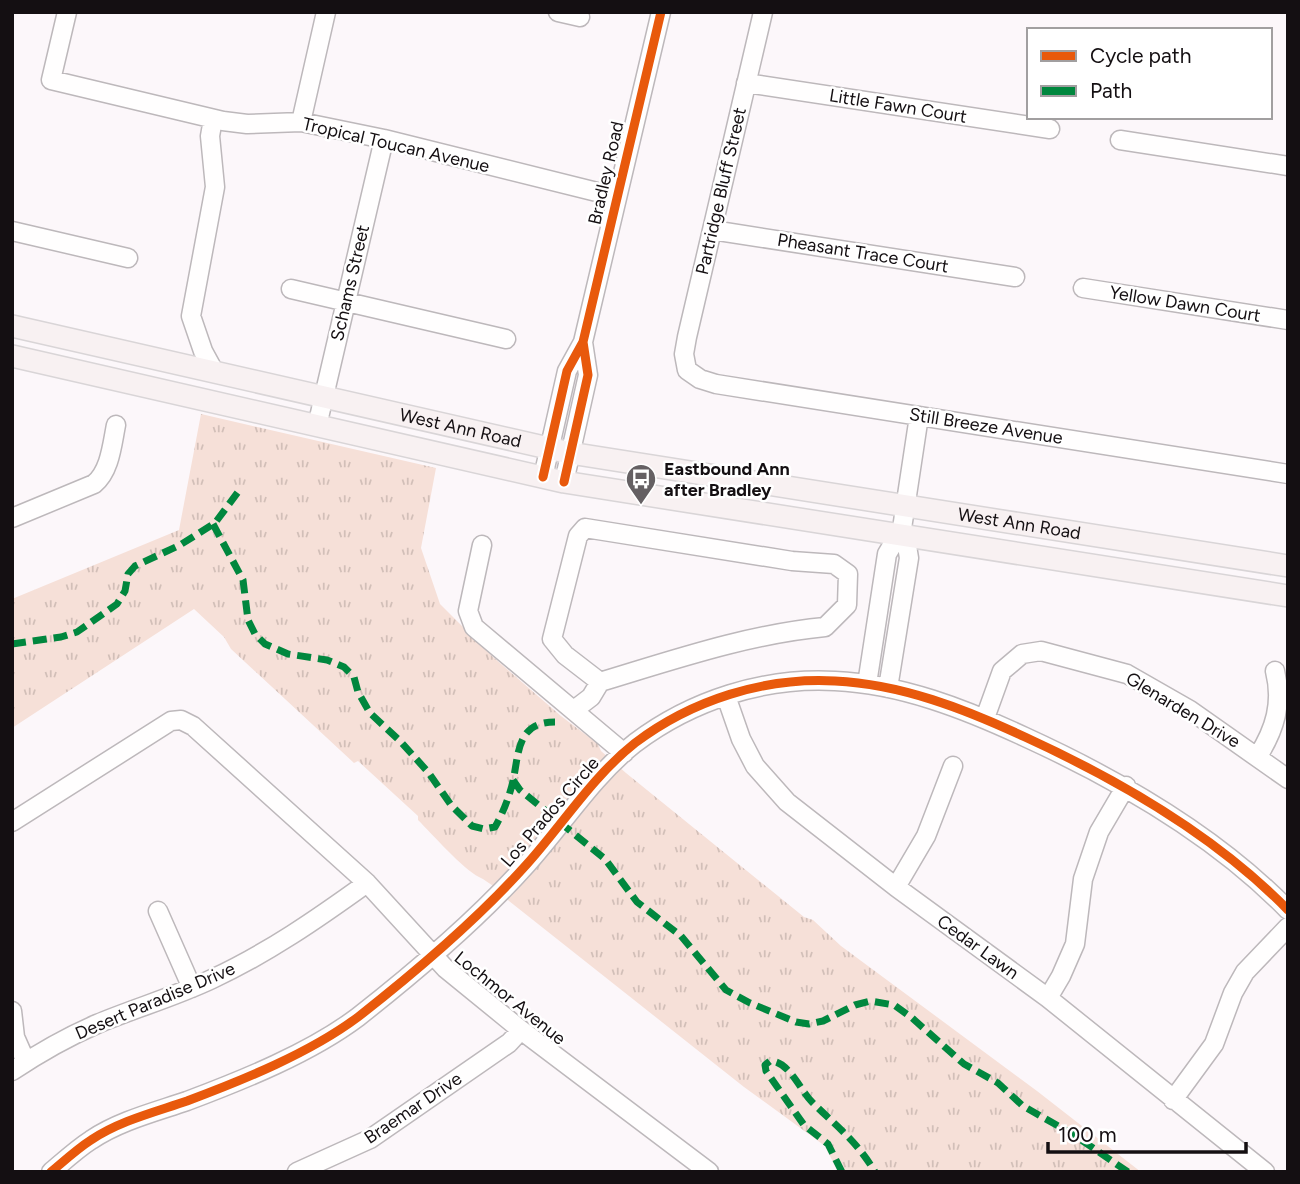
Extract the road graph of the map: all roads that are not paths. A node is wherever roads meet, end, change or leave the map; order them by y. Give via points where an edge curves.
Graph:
1 (67, 12) edge
2 (326, 12) edge
3 (558, 12) edge
4 (661, 12) edge
5 (763, 12) edge
6 (580, 17) dead end
7 (746, 83) junction
8 (213, 119) junction
9 (301, 122) junction
10 (1050, 129) dead end
11 (384, 139) junction
12 (1120, 140) dead end
13 (1288, 166) edge
14 (617, 197) junction
15 (712, 230) junction
16 (12, 231) edge
17 (128, 258) dead end
18 (1015, 277) dead end
19 (1083, 288) dead end
20 (291, 289) dead end
21 (346, 302) junction
22 (1288, 320) edge
23 (12, 326) edge
24 (506, 339) dead end
25 (12, 356) edge
26 (687, 370) joint
27 (215, 373) junction
28 (323, 398) junction
29 (919, 416) junction
30 (116, 425) dead end
31 (317, 426) junction
32 (559, 451) junction
33 (1288, 474) edge
34 (543, 477) junction
35 (564, 482) junction
36 (905, 506) junction
37 (12, 517) edge
38 (901, 535) junction
39 (482, 545) dead end
40 (1288, 566) edge
41 (1288, 596) edge
42 (1275, 671) dead end
43 (600, 682) junction
44 (867, 684) junction
45 (888, 688) junction
46 (726, 696) junction
47 (574, 710) junction
48 (985, 718) junction
49 (624, 753) junction
50 (1258, 756) junction
51 (953, 766) dead end
52 (1288, 779) edge
53 (1126, 786) junction
54 (12, 822) edge
55 (367, 883) junction
56 (896, 887) junction
57 (1288, 910) edge
58 (159, 911) dead end
59 (1288, 927) edge
60 (432, 955) junction
61 (192, 988) junction
62 (1048, 998) junction
63 (12, 1011) edge
64 (521, 1030) junction
65 (19, 1067) edge
66 (1173, 1100) junction
67 (51, 1172) edge
68 (297, 1172) edge
69 (709, 1172) edge
70 (1265, 1172) edge

1 - 8 street, Tropical Toucan Avenue via 51,80
2 - 9 street
3 - 6 street
4 - 14 street, Bradley Road
5 - 7 street, Partridge Bluff Street
7 - 10 street, Little Fawn Court
7 - 15 street, Partridge Bluff Street
8 - 9 street, Tropical Toucan Avenue via 247,124
8 - 27 street via 215,187 191,316
9 - 11 street, Tropical Toucan Avenue
11 - 14 street, Tropical Toucan Avenue
11 - 21 street, Schams Street
12 - 13 street
14 - 32 street, Bradley Road via 583,342 567,371
15 - 18 street, Pheasant Trace Court
15 - 26 street, Partridge Bluff Street via 684,354
16 - 17 street
19 - 22 street, Yellow Dawn Court
20 - 21 street
21 - 24 street
21 - 28 street, Schams Street
23 - 27 main road, West Ann Road
25 - 31 main road, West Ann Road
26 - 29 street, Still Breeze Avenue via 716,384
27 - 28 main road, West Ann Road
28 - 31 street, Schams Street
28 - 32 main road, West Ann Road
29 - 33 street, Still Breeze Avenue
29 - 36 street
30 - 37 street via 99,480
31 - 34 main road, West Ann Road
32 - 34 street, Bradley Road
32 - 35 street, Bradley Road
32 - 36 main road, West Ann Road
34 - 35 main road, West Ann Road
35 - 38 main road, West Ann Road
36 - 38 street
36 - 40 main road, West Ann Road
38 - 41 main road, West Ann Road
38 - 44 street via 887,554
38 - 45 street via 909,558
39 - 47 street via 468,611 471,622
42 - 50 street via 1278,710
43 - 43 street via 709,650 795,629 825,627 846,605 848,574 834,564 585,528 578,536 552,639
43 - 47 street via 591,697
44 - 45 street, Los Prados Circle
44 - 46 street, Los Prados Circle via 802,681
45 - 48 street, Los Prados Circle
46 - 49 street, Los Prados Circle via 677,717
46 - 56 street, Cedar Lawn via 747,752 764,779
47 - 49 street
48 - 50 street, Glenarden Drive via 1003,671 1022,654 1041,651 1128,674
48 - 53 street, Los Prados Circle
49 - 60 street, Los Prados Circle via 515,877
50 - 52 street, Glenarden Drive
51 - 56 street via 926,836
53 - 57 street, Los Prados Circle via 1224,854
53 - 62 street via 1099,832 1083,879 1075,944
54 - 55 street, Lochmor Avenue via 171,720 181,720
55 - 60 street, Lochmor Avenue
55 - 61 street, Desert Paradise Drive via 276,945
56 - 62 street, Cedar Lawn
58 - 61 street
59 - 66 street via 1245,972 1214,1044
60 - 64 street, Lochmor Avenue
60 - 67 street, Los Prados Circle via 355,1019 285,1060 92,1139
61 - 65 street, Desert Paradise Drive via 97,1024
62 - 66 street, Cedar Lawn
63 - 65 street
64 - 68 street, Braemar Drive via 509,1043 370,1139
64 - 69 street, Lochmor Avenue
66 - 70 street, Cedar Lawn

